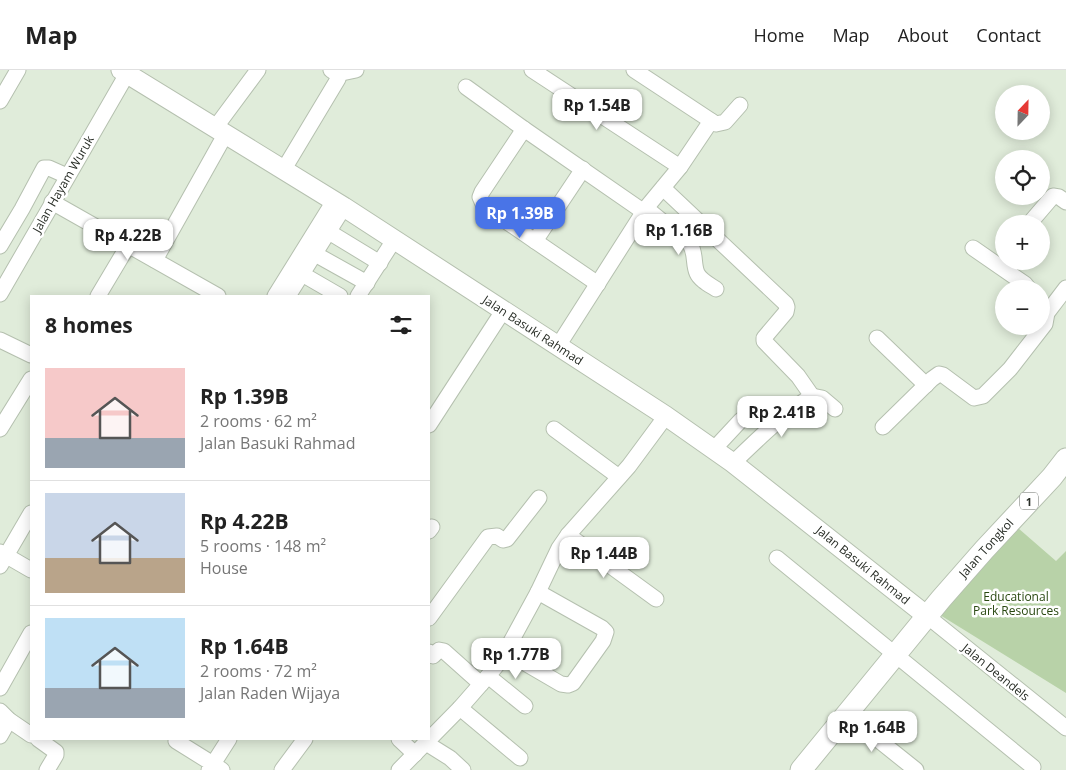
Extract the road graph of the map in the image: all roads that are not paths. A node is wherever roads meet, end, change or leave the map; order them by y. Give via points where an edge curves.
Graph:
1 (18, 70) edge
2 (258, 70) edge
3 (356, 70) edge
4 (532, 70) edge
5 (634, 70) edge
6 (124, 72) edge
7 (334, 72) edge
8 (466, 87) dead end
9 (0, 101) edge
10 (740, 105) dead end
11 (710, 121) junction
12 (524, 129) junction
13 (220, 131) junction
14 (680, 167) junction
15 (284, 169) junction
16 (583, 169) junction
17 (67, 176) junction
18 (663, 188) junction
19 (52, 202) junction
20 (1066, 202) edge
21 (339, 204) junction
22 (645, 210) junction
23 (1036, 215) edge
24 (330, 232) junction
25 (394, 240) junction
26 (535, 241) junction
27 (129, 244) junction
28 (0, 246) edge
29 (973, 248) dead end
30 (315, 254) junction
31 (155, 260) junction
32 (380, 263) junction
33 (302, 274) junction
34 (1020, 280) edge
35 (598, 284) junction
36 (1066, 288) edge
37 (193, 290) edge
38 (362, 290) edge
39 (716, 290) dead end
40 (0, 294) edge
41 (99, 295) edge
42 (214, 295) edge
43 (276, 295) edge
44 (289, 295) edge
45 (338, 295) edge
46 (1050, 308) edge
47 (503, 310) junction
48 (1037, 335) edge
49 (877, 338) dead end
50 (0, 340) edge
51 (558, 346) junction
52 (30, 355) edge
53 (30, 381) edge
54 (926, 386) junction
55 (812, 396) junction
56 (835, 409) dead end
57 (666, 416) junction
58 (741, 420) dead end
59 (430, 423) edge
60 (883, 427) dead end
61 (0, 429) edge
62 (554, 429) dead end
63 (714, 449) junction
64 (1066, 459) edge
65 (733, 463) junction
66 (619, 477) junction
67 (539, 498) dead end
68 (30, 515) edge
69 (568, 535) junction
70 (2, 558) edge
71 (777, 558) dead end
72 (30, 570) edge
73 (538, 592) junction
74 (656, 598) dead end
75 (926, 616) junction
76 (430, 617) edge
77 (30, 635) edge
78 (506, 652) junction
79 (896, 655) junction
80 (430, 656) edge
81 (485, 680) junction
82 (0, 688) edge
83 (524, 706) dead end
84 (460, 708) junction
85 (846, 714) junction
86 (5, 716) edge
87 (1066, 728) edge
88 (30, 734) edge
89 (0, 736) edge
90 (430, 739) edge
91 (39, 740) edge
92 (228, 740) edge
93 (304, 740) edge
94 (401, 740) edge
95 (429, 740) edge
96 (176, 741) dead end
97 (420, 749) junction
98 (520, 758) dead end
99 (1033, 767) dead end
100 (214, 768) edge
101 (47, 770) edge
102 (282, 770) edge
103 (399, 770) edge
104 (463, 770) edge
105 (801, 770) edge
106 (916, 770) edge

1 - 9 street
2 - 13 street
3 - 7 street
4 - 14 street
5 - 11 street
6 - 13 main road, Jalan Basuki Rahmad
6 - 17 street, Jalan Hayam Wuruk
7 - 15 street via 338,79
8 - 12 street
10 - 11 street via 725,122 716,124
11 - 14 street
12 - 16 street
12 - 26 street via 480,197 484,206
13 - 15 main road, Jalan Basuki Rahmad
13 - 31 street
14 - 18 street
15 - 21 main road, Jalan Basuki Rahmad
16 - 22 street
16 - 26 street
17 - 19 street, Jalan Hayam Wuruk
17 - 28 street via 44,168
18 - 22 street
18 - 55 street via 786,304 786,312 763,339
19 - 27 street
19 - 40 street, Jalan Hayam Wuruk
20 - 23 street via 1052,196
21 - 24 street
21 - 25 main road, Jalan Basuki Rahmad
21 - 43 street
22 - 35 street
22 - 39 street via 690,244 694,249 697,274
24 - 30 street
24 - 32 street
25 - 32 street
25 - 47 main road, Jalan Basuki Rahmad
26 - 35 street
27 - 31 street
27 - 41 street
29 - 34 street
30 - 33 street
30 - 38 street
31 - 37 street
32 - 38 street
33 - 44 street
33 - 45 street
35 - 51 street
36 - 46 street
37 - 42 street
47 - 51 main road, Jalan Basuki Rahmad
47 - 59 street
48 - 54 street via 983,396 974,398 968,395 943,375 936,376
49 - 54 street
50 - 52 street
51 - 57 main road, Jalan Basuki Rahmad
53 - 61 street
54 - 60 street
55 - 56 street via 822,398
55 - 65 street via 793,408
57 - 63 main road, Jalan Basuki Rahmad
57 - 66 street
58 - 63 street
62 - 66 street
63 - 65 main road, Jalan Basuki Rahmad
64 - 75 highway, Jalan Tongkol / 1
65 - 75 main road, Jalan Basuki Rahmad
66 - 69 street
67 - 76 street via 507,538 488,537
68 - 70 street
69 - 73 street
69 - 74 street
70 - 72 street
71 - 79 street
73 - 78 street
73 - 78 street via 602,628 606,632 603,642 568,685
75 - 79 highway, 1
75 - 87 street, Jalan Deandels
77 - 82 street
78 - 81 street
79 - 85 highway, 1
79 - 99 street
80 - 81 street via 439,650 444,651
81 - 83 street
81 - 84 street
84 - 90 street
84 - 98 street
85 - 105 highway, 1
85 - 106 street
86 - 88 street
86 - 89 street
91 - 101 street via 56,752
92 - 100 street
93 - 102 street
94 - 97 street
95 - 97 street
96 - 100 street
97 - 103 street
97 - 104 street via 450,758

